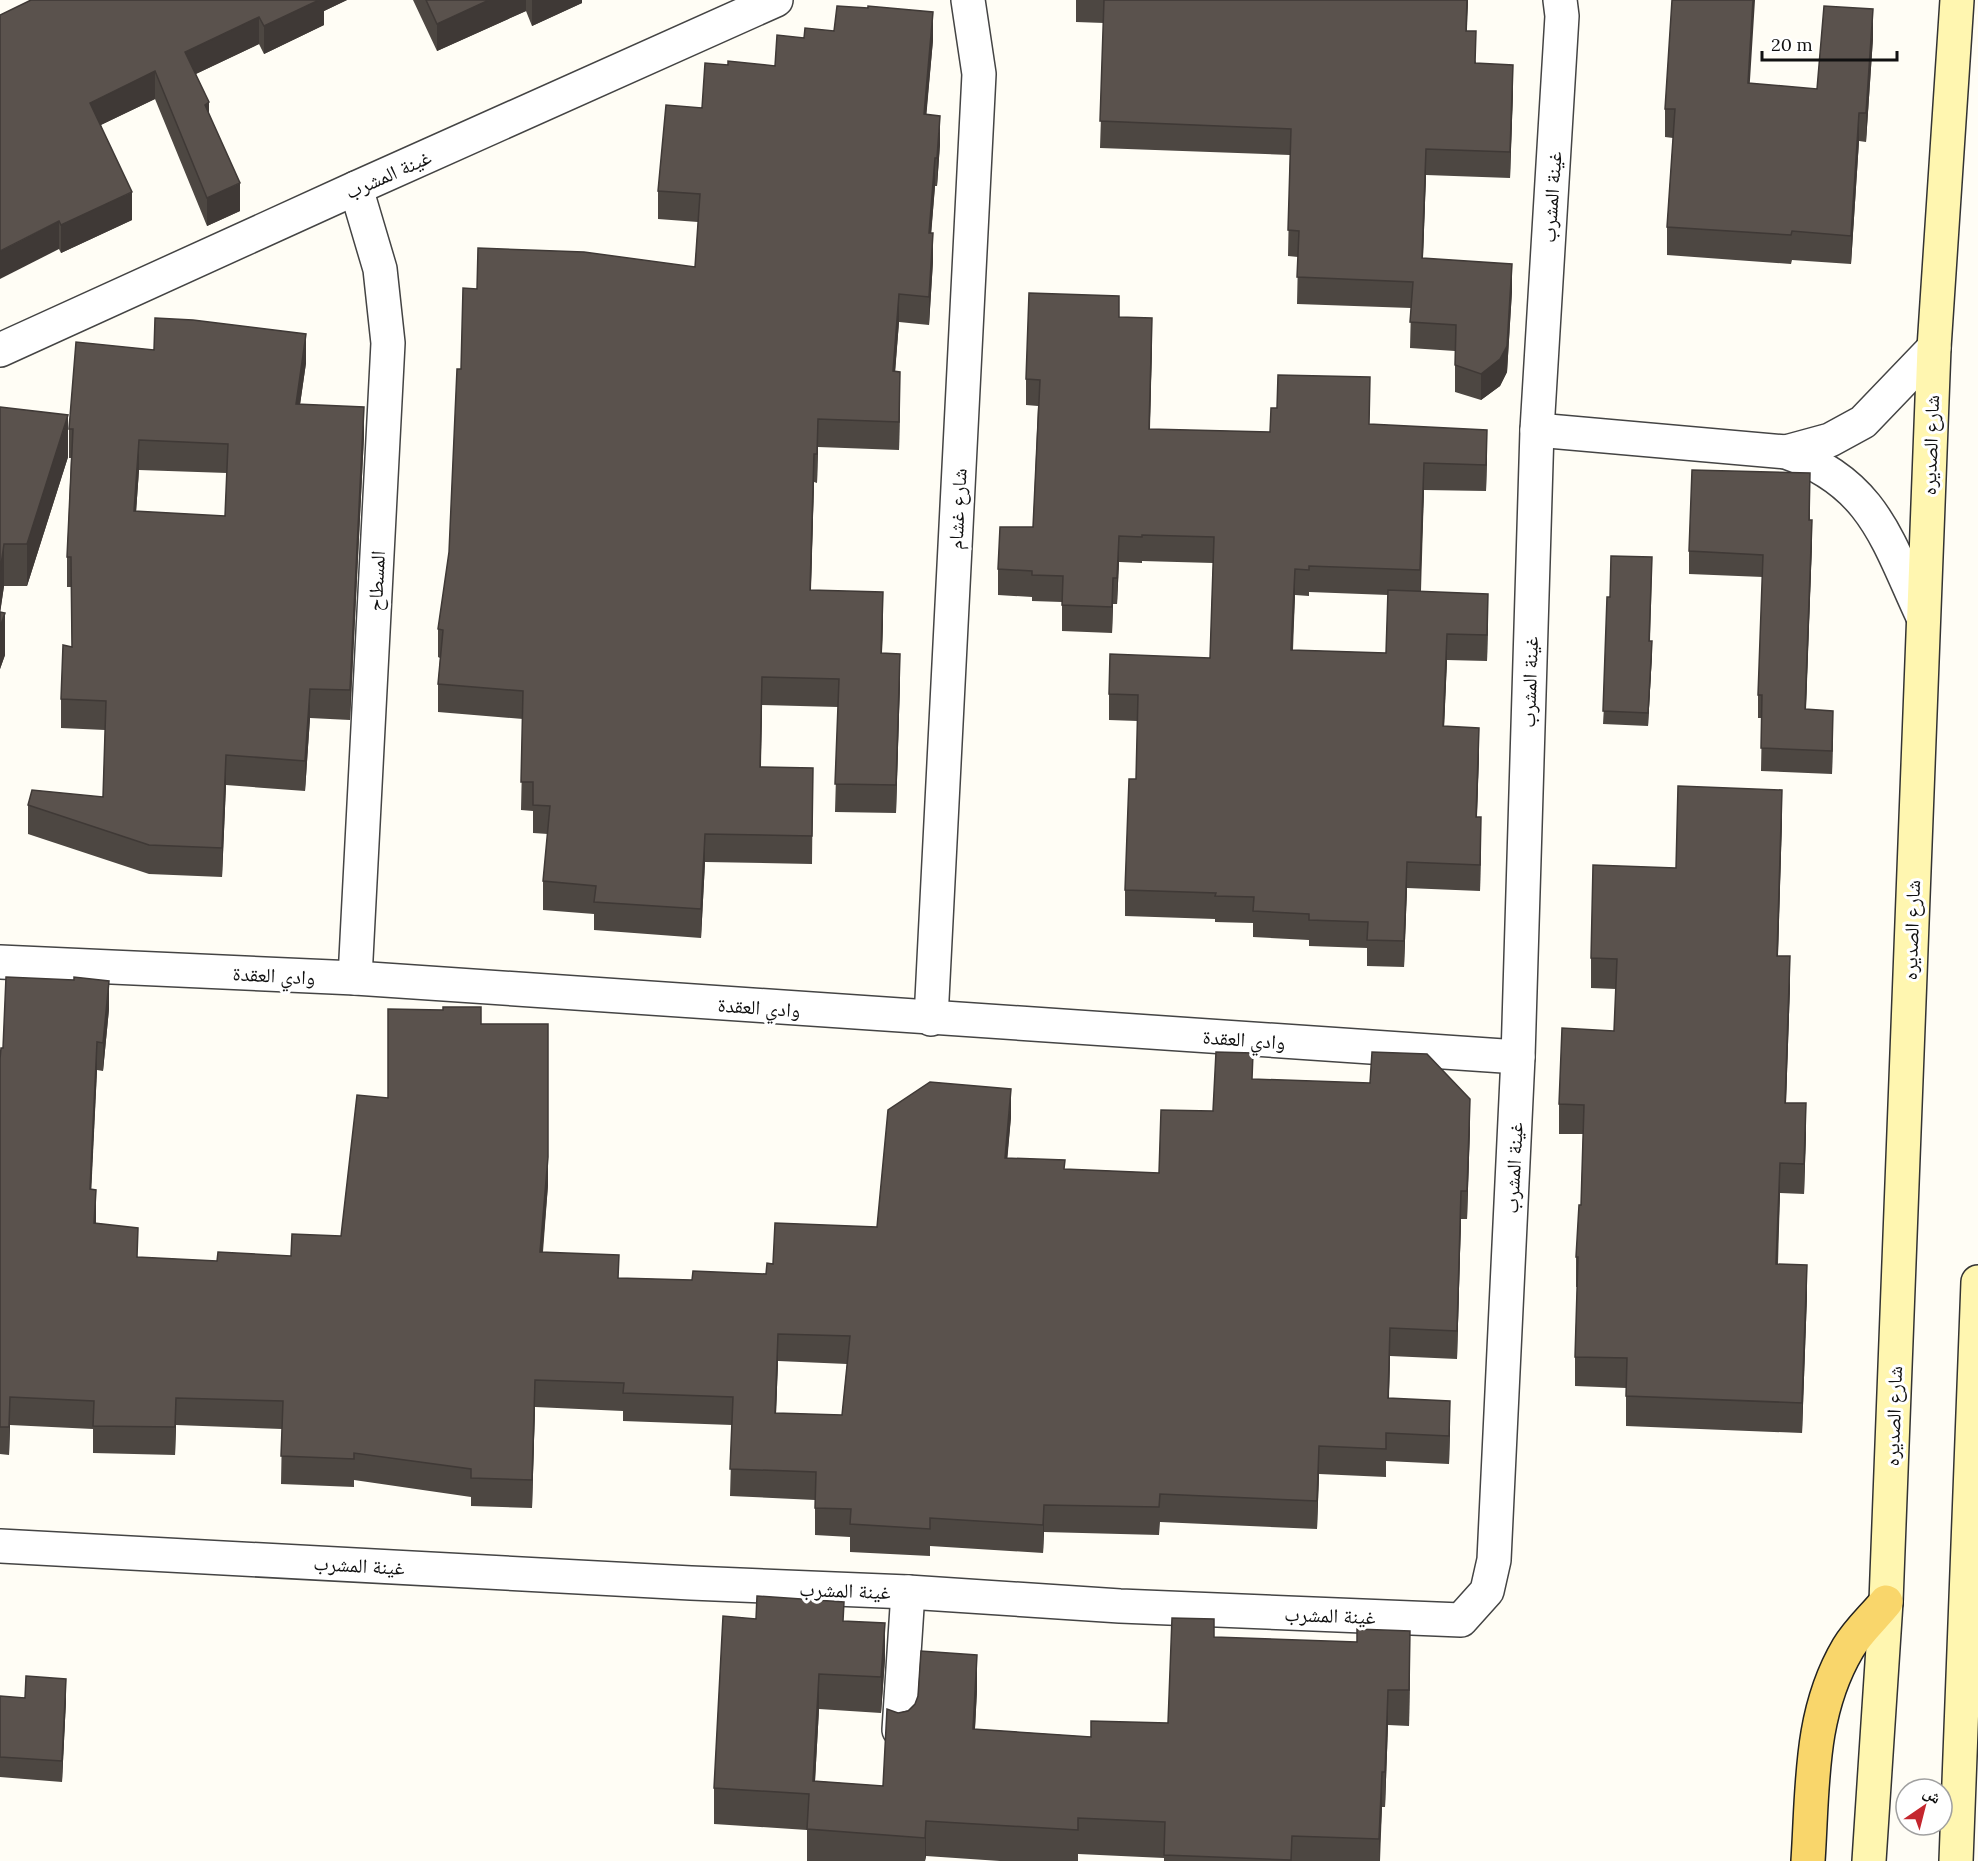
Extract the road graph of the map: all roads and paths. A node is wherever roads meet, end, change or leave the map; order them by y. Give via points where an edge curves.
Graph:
1 (776, 0) edge
2 (968, 0) edge
3 (1560, 0) edge
4 (1957, 0) edge
5 (356, 188) junction
6 (1934, 348) junction
7 (0, 350) edge
8 (1537, 430) junction
9 (1786, 452) junction
10 (1923, 618) junction
11 (0, 962) edge
12 (355, 978) junction
13 (931, 1019) junction
14 (1518, 1057) junction
15 (1978, 1282) edge
16 (0, 1546) edge
17 (908, 1592) junction
18 (1886, 1602) junction
19 (898, 1730) edge
20 (1808, 1861) edge
21 (1869, 1861) edge
22 (1956, 1861) edge

1 - 5 street, غينة المشرب
2 - 13 street, شارع غشام via 979,74
3 - 8 street, غينة المشرب
4 - 6 main road, شارع الصديره
5 - 7 street, غينة المشرب
5 - 12 street, المسطاح via 380,269 388,343
6 - 9 street via 1863,422 1830,440
6 - 10 main road, شارع الصديره
8 - 9 street
8 - 14 street, غينة المشرب
9 - 10 street via 1833,473 1870,509
10 - 18 main road, شارع الصديره
11 - 12 street, وادي العقدة
12 - 13 street, وادي العقدة
13 - 14 street, وادي العقدة
14 - 17 street, غينة المشرب via 1494,1560 1486,1591 1461,1620 1120,1606
15 - 22 main road
16 - 17 street, غينة المشرب
17 - 19 street
18 - 20 main road via 1850,1646 1821,1710
18 - 21 main road, شارع الصديره

